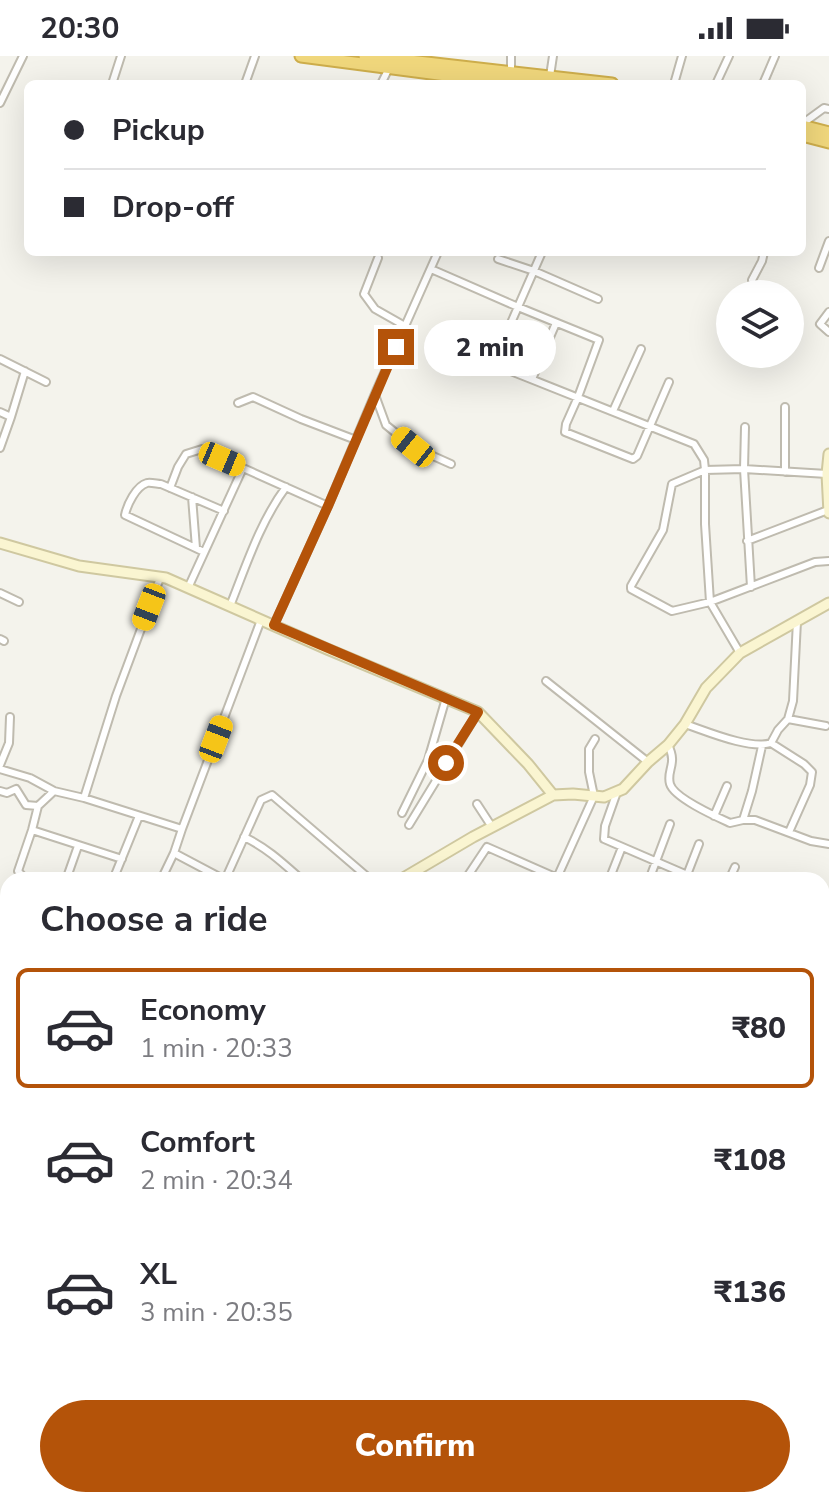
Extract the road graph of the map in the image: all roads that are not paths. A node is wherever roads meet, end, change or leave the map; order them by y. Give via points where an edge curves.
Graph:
1 (23, 56) edge
2 (121, 56) edge
3 (255, 56) edge
4 (301, 56) edge
5 (365, 56) edge
6 (511, 56) edge
7 (553, 56) edge
8 (682, 56) edge
9 (729, 56) edge
10 (775, 56) edge
11 (389, 68) junction
12 (512, 79) edge
13 (113, 80) edge
14 (246, 80) edge
15 (383, 80) edge
16 (545, 80) edge
17 (675, 80) edge
18 (718, 80) edge
19 (765, 80) edge
20 (0, 103) edge
21 (829, 109) edge
22 (806, 122) edge
23 (806, 126) edge
24 (829, 133) edge
25 (806, 136) edge
26 (829, 142) edge
27 (829, 241) edge
28 (436, 256) edge
29 (540, 256) edge
30 (763, 256) edge
31 (378, 258) dead end
32 (498, 259) dead end
33 (819, 268) dead end
34 (431, 269) junction
35 (534, 271) junction
36 (752, 280) dead end
37 (598, 299) dead end
38 (518, 307) junction
39 (829, 312) edge
40 (556, 323) junction
41 (405, 326) junction
42 (829, 332) edge
43 (641, 349) dead end
44 (0, 359) edge
45 (25, 371) junction
46 (532, 379) junction
47 (46, 382) dead end
48 (669, 382) dead end
49 (375, 394) junction
50 (578, 397) junction
51 (238, 403) dead end
52 (785, 407) dead end
53 (613, 411) junction
54 (0, 412) edge
55 (11, 417) junction
56 (649, 427) junction
57 (745, 427) dead end
58 (356, 440) junction
59 (0, 448) edge
60 (829, 454) edge
61 (451, 464) dead end
62 (243, 468) junction
63 (744, 469) junction
64 (705, 470) junction
65 (785, 472) junction
66 (827, 474) edge
67 (286, 487) junction
68 (170, 488) junction
69 (192, 497) junction
70 (328, 506) junction
71 (224, 511) junction
72 (829, 512) edge
73 (747, 541) junction
74 (0, 543) edge
75 (196, 548) junction
76 (204, 552) junction
77 (829, 561) edge
78 (160, 578) junction
79 (751, 587) junction
80 (188, 588) junction
81 (0, 593) edge
82 (19, 602) dead end
83 (710, 602) junction
84 (829, 603) edge
85 (230, 606) junction
86 (261, 620) junction
87 (797, 621) junction
88 (274, 625) junction
89 (740, 653) junction
90 (546, 681) dead end
91 (446, 698) junction
92 (478, 712) junction
93 (10, 717) dead end
94 (788, 719) junction
95 (685, 724) junction
96 (826, 726) dead end
97 (595, 739) dead end
98 (771, 743) junction
99 (668, 745) junction
100 (762, 746) junction
101 (648, 762) junction
102 (0, 767) edge
103 (727, 786) dead end
104 (0, 791) edge
105 (54, 791) junction
106 (617, 792) junction
107 (553, 795) junction
108 (594, 796) junction
109 (84, 798) junction
110 (477, 804) dead end
111 (38, 806) junction
112 (402, 813) dead end
113 (139, 816) junction
114 (714, 816) junction
115 (743, 820) junction
116 (670, 824) dead end
117 (409, 825) dead end
118 (492, 827) junction
119 (182, 829) junction
120 (32, 830) junction
121 (789, 832) junction
122 (244, 837) junction
123 (699, 844) dead end
124 (829, 844) edge
125 (78, 846) junction
126 (622, 847) junction
127 (174, 853) junction
128 (122, 859) junction
129 (655, 861) junction
130 (735, 867) dead end
131 (19, 872) edge
132 (69, 872) edge
133 (116, 872) edge
134 (165, 872) edge
135 (210, 872) edge
136 (228, 872) edge
137 (293, 872) edge
138 (362, 872) edge
139 (414, 872) edge
140 (470, 872) edge
141 (542, 872) edge
142 (561, 872) edge
143 (612, 872) edge
144 (652, 872) edge
145 (676, 872) edge
146 (688, 872) edge
147 (733, 872) edge

1 - 20 street
2 - 13 street
3 - 14 street
4 - 11 highway
5 - 12 highway
6 - 12 street
7 - 16 street
8 - 17 street
9 - 18 street
10 - 19 street
11 - 12 highway
11 - 15 street
12 - 16 highway
21 - 22 street
23 - 24 highway
25 - 26 highway
27 - 33 street
28 - 34 street
29 - 35 street
30 - 36 street
31 - 41 street via 364,294 375,309
32 - 35 street
34 - 38 street
34 - 41 street
35 - 37 street
35 - 38 street
38 - 40 street
38 - 46 street via 493,364
39 - 42 street via 820,324
40 - 46 street
40 - 50 street via 599,340
41 - 49 street
43 - 53 street
44 - 45 street
45 - 47 street
45 - 55 street
46 - 50 street
48 - 56 street
49 - 58 street
49 - 61 street via 386,425 413,447
50 - 53 street
50 - 56 street via 565,432 633,459
51 - 58 street via 253,397
52 - 65 street
53 - 56 street
54 - 55 street
55 - 59 street
56 - 64 street via 694,444
57 - 63 street
58 - 70 street
60 - 66 street
62 - 67 street
62 - 68 street via 202,449 186,454
62 - 71 street
63 - 64 street
63 - 65 street
63 - 73 street
64 - 83 street
64 - 83 street via 672,484 663,530 631,589 672,611
65 - 66 street
66 - 72 street
67 - 70 street
67 - 85 street
68 - 69 street
68 - 75 street via 143,484 125,515
69 - 71 street
69 - 75 street
70 - 88 street
71 - 76 street
72 - 73 street
73 - 79 street
74 - 78 street via 79,566
75 - 76 street
76 - 80 street
77 - 79 street
78 - 80 street
78 - 109 street
79 - 83 street
80 - 85 street
81 - 82 street
83 - 89 street
84 - 87 street
85 - 86 street
86 - 88 street
86 - 119 street
87 - 89 street
87 - 94 street
88 - 91 street
89 - 95 street via 706,688
90 - 101 street
91 - 92 street
91 - 112 street via 428,760
92 - 107 street
92 - 117 street
93 - 102 street via 9,743
94 - 96 street
94 - 98 street
95 - 99 street
95 - 100 street
97 - 108 street via 589,749
98 - 100 street
98 - 121 street via 812,772
99 - 101 street
99 - 114 street via 674,759 671,786
100 - 115 street
101 - 106 street
102 - 105 street
103 - 114 street
104 - 111 street via 16,789 26,805
105 - 109 street
105 - 111 street
106 - 108 street
106 - 126 street via 604,839
107 - 108 street
107 - 118 street
108 - 142 street
109 - 113 street
110 - 118 street
111 - 120 street
113 - 119 street
113 - 128 street
114 - 115 street via 730,823
115 - 121 street
116 - 129 street
118 - 139 street
119 - 127 street
120 - 125 street
120 - 131 street
121 - 124 street
122 - 136 street
122 - 137 street
122 - 138 street via 261,800 272,795
123 - 146 street
125 - 128 street
125 - 132 street
126 - 129 street
126 - 143 street
127 - 134 street
127 - 135 street
128 - 133 street
129 - 144 street
129 - 145 street
130 - 147 street
140 - 141 street via 487,847

